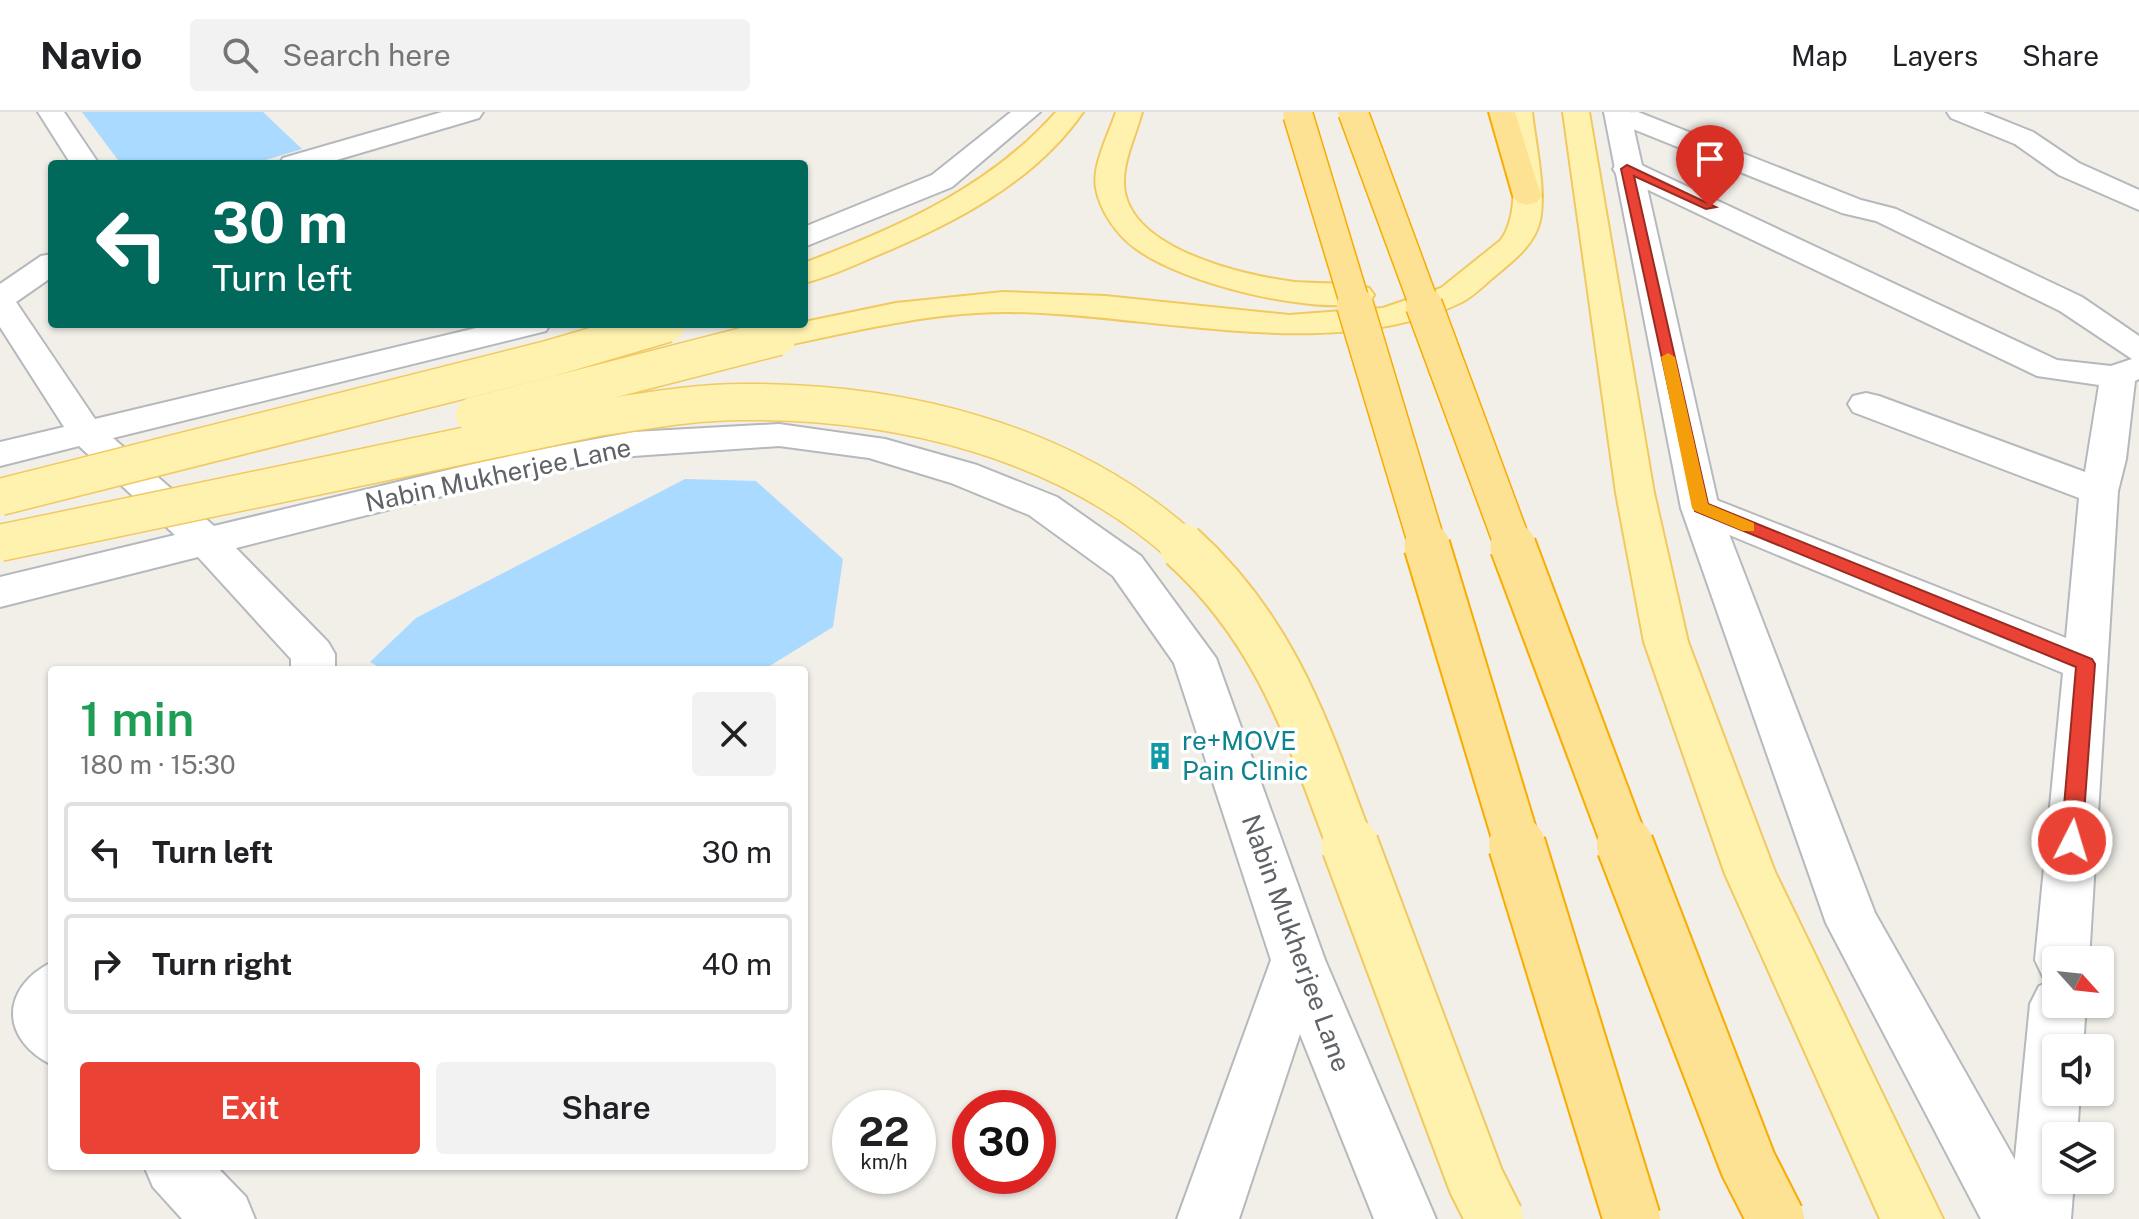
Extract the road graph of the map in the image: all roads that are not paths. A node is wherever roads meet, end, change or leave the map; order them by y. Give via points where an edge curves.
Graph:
1 (51, 112) edge
2 (470, 112) edge
3 (1027, 112) edge
4 (1070, 112) edge
5 (1129, 112) edge
6 (1353, 112) edge
7 (1502, 112) edge
8 (1519, 112) edge
9 (1576, 112) edge
10 (1617, 112) edge
11 (1960, 112) edge
12 (1297, 113) edge
13 (82, 160) edge
14 (307, 160) edge
15 (1627, 169) junction
16 (1527, 196) junction
17 (2139, 201) edge
18 (1843, 204) junction
19 (1798, 229) junction
20 (808, 236) edge
21 (1494, 261) junction
22 (48, 266) edge
23 (808, 272) edge
24 (0, 300) edge
25 (518, 328) edge
26 (653, 328) edge
27 (2132, 366) edge
28 (1866, 404) dead end
29 (86, 433) junction
30 (0, 454) edge
31 (2115, 473) edge
32 (0, 497) edge
33 (1700, 508) junction
34 (0, 540) edge
35 (208, 543) junction
36 (0, 592) edge
37 (2086, 664) junction
38 (313, 666) edge
39 (2063, 946) edge
40 (1298, 960) junction
41 (48, 991) edge
42 (2057, 1018) edge
43 (48, 1034) edge
44 (178, 1170) edge
45 (224, 1219) edge
46 (1208, 1219) edge
47 (1405, 1219) edge
48 (1495, 1219) edge
49 (1632, 1219) edge
50 (1776, 1219) edge
51 (1912, 1219) edge
52 (2014, 1219) edge
53 (2040, 1219) edge

1 - 13 street
2 - 14 street
3 - 20 street via 942,181
4 - 23 main road via 1023,163 973,196
5 - 21 main road via 1109,184 1113,201 1139,235 1210,273 1307,294 1372,295 1442,284
6 - 50 highway, bridge via 1605,793 1748,1164
7 - 16 highway
8 - 16 main road
9 - 51 main road via 1635,493 1666,642 1750,874
10 - 15 street
10 - 18 street
11 - 17 street via 2024,138 2069,169
12 - 49 highway, bridge
15 - 19 street
15 - 33 street
16 - 21 main road via 1523,230
18 - 19 street
18 - 27 street via 1886,215 2071,304
19 - 27 street via 2049,369
21 - 34 main road, bridge via 1452,295 1387,317 1289,325 1105,306 1003,302 896,313 778,337
22 - 24 street
24 - 29 street
25 - 29 street
26 - 32 main road, bridge
27 - 31 street
28 - 31 street
29 - 30 street
29 - 35 street
31 - 37 street
33 - 37 street
33 - 52 street via 1852,923
34 - 48 main road, bridge via 597,418 740,402 888,412 946,425 1067,469 1146,514 1215,576 1266,644 1301,714 1476,1181
35 - 36 street, Nabin Mukherjee Lane
35 - 38 street via 313,654
35 - 40 street, Nabin Mukherjee Lane via 506,468 633,444 779,435 872,447 964,474 1043,506 1127,566 1194,658
37 - 39 street
40 - 46 street
40 - 47 street, Nabin Mukherjee Lane
41 - 43 street via 26,1011
42 - 53 street
44 - 45 street

